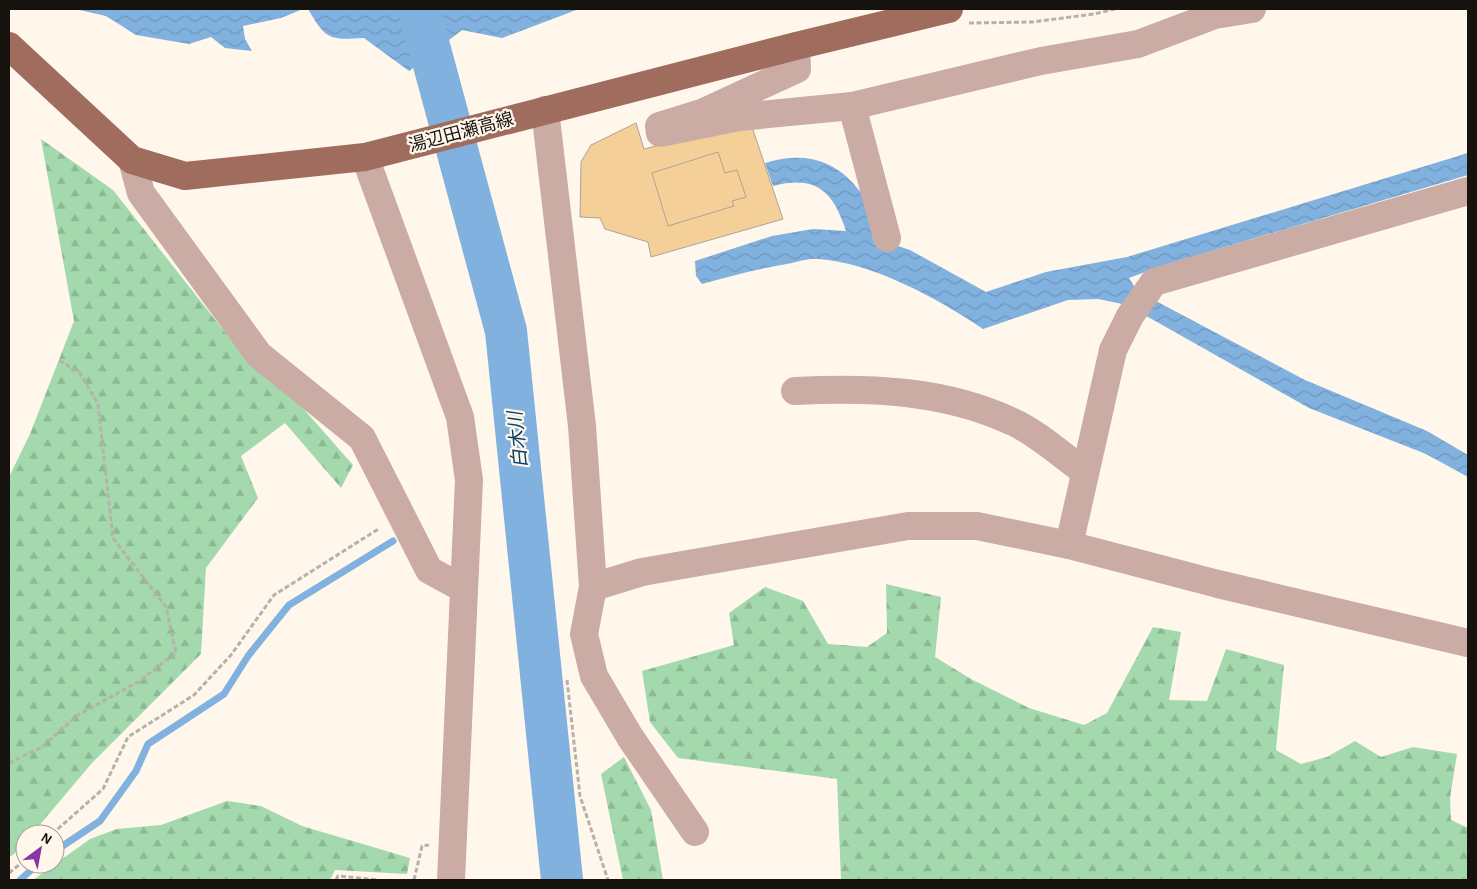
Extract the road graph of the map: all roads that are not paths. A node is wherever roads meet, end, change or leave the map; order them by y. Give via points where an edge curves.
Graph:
1 (1252, 9) edge
2 (957, 16) edge
3 (9, 46) edge
4 (796, 46) junction
5 (852, 106) junction
6 (545, 110) junction
7 (376, 155) junction
8 (132, 160) junction
9 (1468, 191) edge
10 (887, 238) dead end
11 (795, 390) dead end
12 (1085, 472) junction
13 (1069, 544) junction
14 (593, 587) junction
15 (464, 589) junction
16 (1468, 643) edge
17 (695, 832) dead end
18 (451, 880) edge

1 - 5 street via 1215,15 1138,44 1041,61
2 - 4 main road, 湯辺田瀬高線
3 - 8 main road, 湯辺田瀬高線
4 - 5 street via 797,69 704,112 659,126 660,133 739,117
4 - 6 main road, 湯辺田瀬高線
5 - 10 street
6 - 7 main road, 湯辺田瀬高線
6 - 14 street via 582,426
7 - 8 main road, 湯辺田瀬高線 via 184,176
7 - 15 street via 460,416 469,480
8 - 15 street via 140,193 260,355 362,438 429,570
9 - 12 street via 1154,282 1130,316 1113,350
11 - 12 street via 912,393 967,404 1015,422
12 - 13 street
13 - 14 street via 977,526 908,526 642,572
13 - 16 street via 1218,584
14 - 17 street via 584,634 594,676 630,738
15 - 18 street

